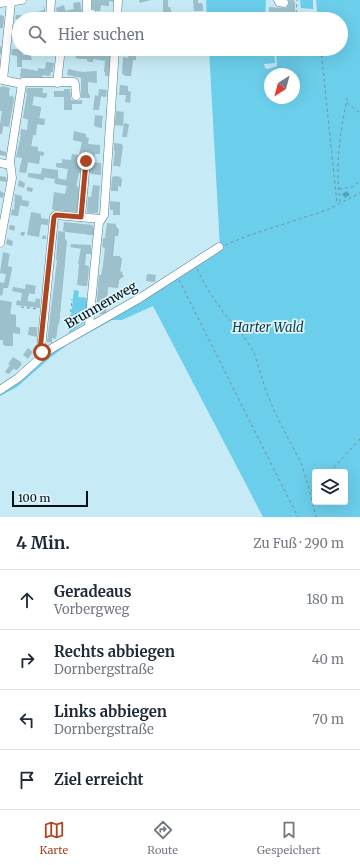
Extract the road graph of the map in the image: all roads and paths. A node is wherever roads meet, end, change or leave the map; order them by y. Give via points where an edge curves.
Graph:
1 (22, 0) edge
2 (51, 0) edge
3 (87, 0) edge
4 (118, 0) edge
5 (297, 0) edge
6 (11, 2) junction
7 (0, 3) edge
8 (50, 12) edge
9 (87, 12) edge
10 (117, 12) edge
11 (296, 12) edge
12 (115, 56) edge
13 (322, 56) edge
14 (60, 57) dead end
15 (2, 81) edge
16 (57, 83) junction
17 (22, 84) junction
18 (348, 95) dead end
19 (76, 96) dead end
20 (347, 102) junction
21 (360, 113) edge
22 (110, 127) junction
23 (119, 128) dead end
24 (86, 161) dead end
25 (0, 163) edge
26 (10, 165) junction
27 (360, 181) edge
28 (338, 189) junction
29 (360, 193) edge
30 (340, 203) junction
31 (337, 204) junction
32 (81, 217) junction
33 (101, 219) junction
34 (0, 243) edge
35 (219, 247) joint
36 (194, 263) junction
37 (176, 275) junction
38 (72, 299) dead end
39 (21, 307) dead end
40 (45, 310) junction
41 (89, 326) junction
42 (68, 335) dead end
43 (43, 355) junction
44 (0, 390) edge
45 (360, 439) edge
46 (333, 469) edge
47 (310, 492) joint
48 (298, 517) edge
49 (316, 517) edge

1 - 6 street
2 - 8 street
3 - 9 street
4 - 10 street
5 - 11 path
6 - 7 street
6 - 15 street
12 - 22 street
13 - 31 path
14 - 16 street
15 - 17 street
16 - 17 street
16 - 19 street via 74,82
17 - 26 street
18 - 20 path
20 - 21 path
20 - 28 path via 340,145
22 - 23 street
22 - 33 street via 104,215
24 - 32 street
25 - 26 street
26 - 34 street via 12,178
27 - 28 path via 352,187
28 - 30 path
29 - 30 path
30 - 31 path
31 - 35 path via 328,210
32 - 33 street
32 - 40 street via 54,217
33 - 41 street
35 - 36 street, Brunnenweg
36 - 37 street, Brunnenweg
36 - 47 path via 208,290 254,352 265,388 302,465
37 - 41 street, Brunnenweg
37 - 48 path
38 - 42 path
39 - 40 path
40 - 43 street via 40,350
41 - 43 street, Brunnenweg
43 - 44 street, Brunnenweg via 18,378
45 - 46 path
47 - 49 path

